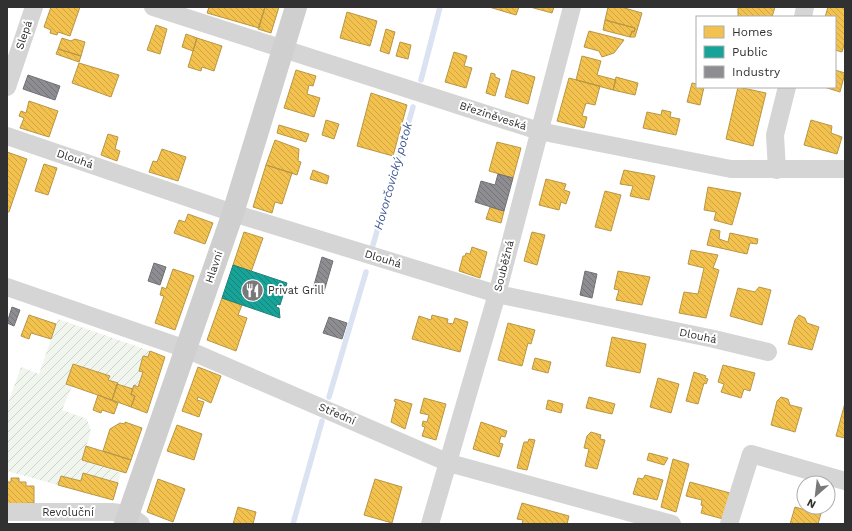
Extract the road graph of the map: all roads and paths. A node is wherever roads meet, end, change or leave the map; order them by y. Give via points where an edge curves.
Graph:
1 (34, 7) edge
2 (153, 7) edge
3 (296, 7) edge
4 (572, 7) edge
5 (283, 50) junction
6 (7, 87) edge
7 (787, 88) edge
8 (539, 131) junction
9 (7, 136) edge
10 (845, 169) edge
11 (777, 170) junction
12 (233, 214) junction
13 (7, 287) edge
14 (497, 294) junction
15 (186, 349) junction
16 (768, 352) dead end
17 (448, 463) junction
18 (845, 481) edge
19 (7, 512) edge
20 (131, 521) edge
21 (430, 524) edge
22 (672, 524) edge
23 (729, 524) edge

1 - 6 street, Slepá
2 - 5 street, Březiněveská
3 - 5 street, Hlavní
4 - 8 street, Souběžná
5 - 8 street, Březiněveská
5 - 12 street, Hlavní
7 - 11 street via 775,136
8 - 11 street, Březiněveská via 730,169
8 - 14 street, Souběžná
9 - 12 street, Dlouhá
10 - 11 street, Březiněveská
12 - 14 street, Dlouhá
12 - 15 street, Hlavní
13 - 15 street, Střední
14 - 16 street, Dlouhá
14 - 17 street, Souběžná
15 - 17 street, Střední
15 - 20 street, Hlavní
17 - 21 street, Souběžná
17 - 22 street, Střední
18 - 23 street via 751,454
19 - 20 street, Revoluční via 112,512

